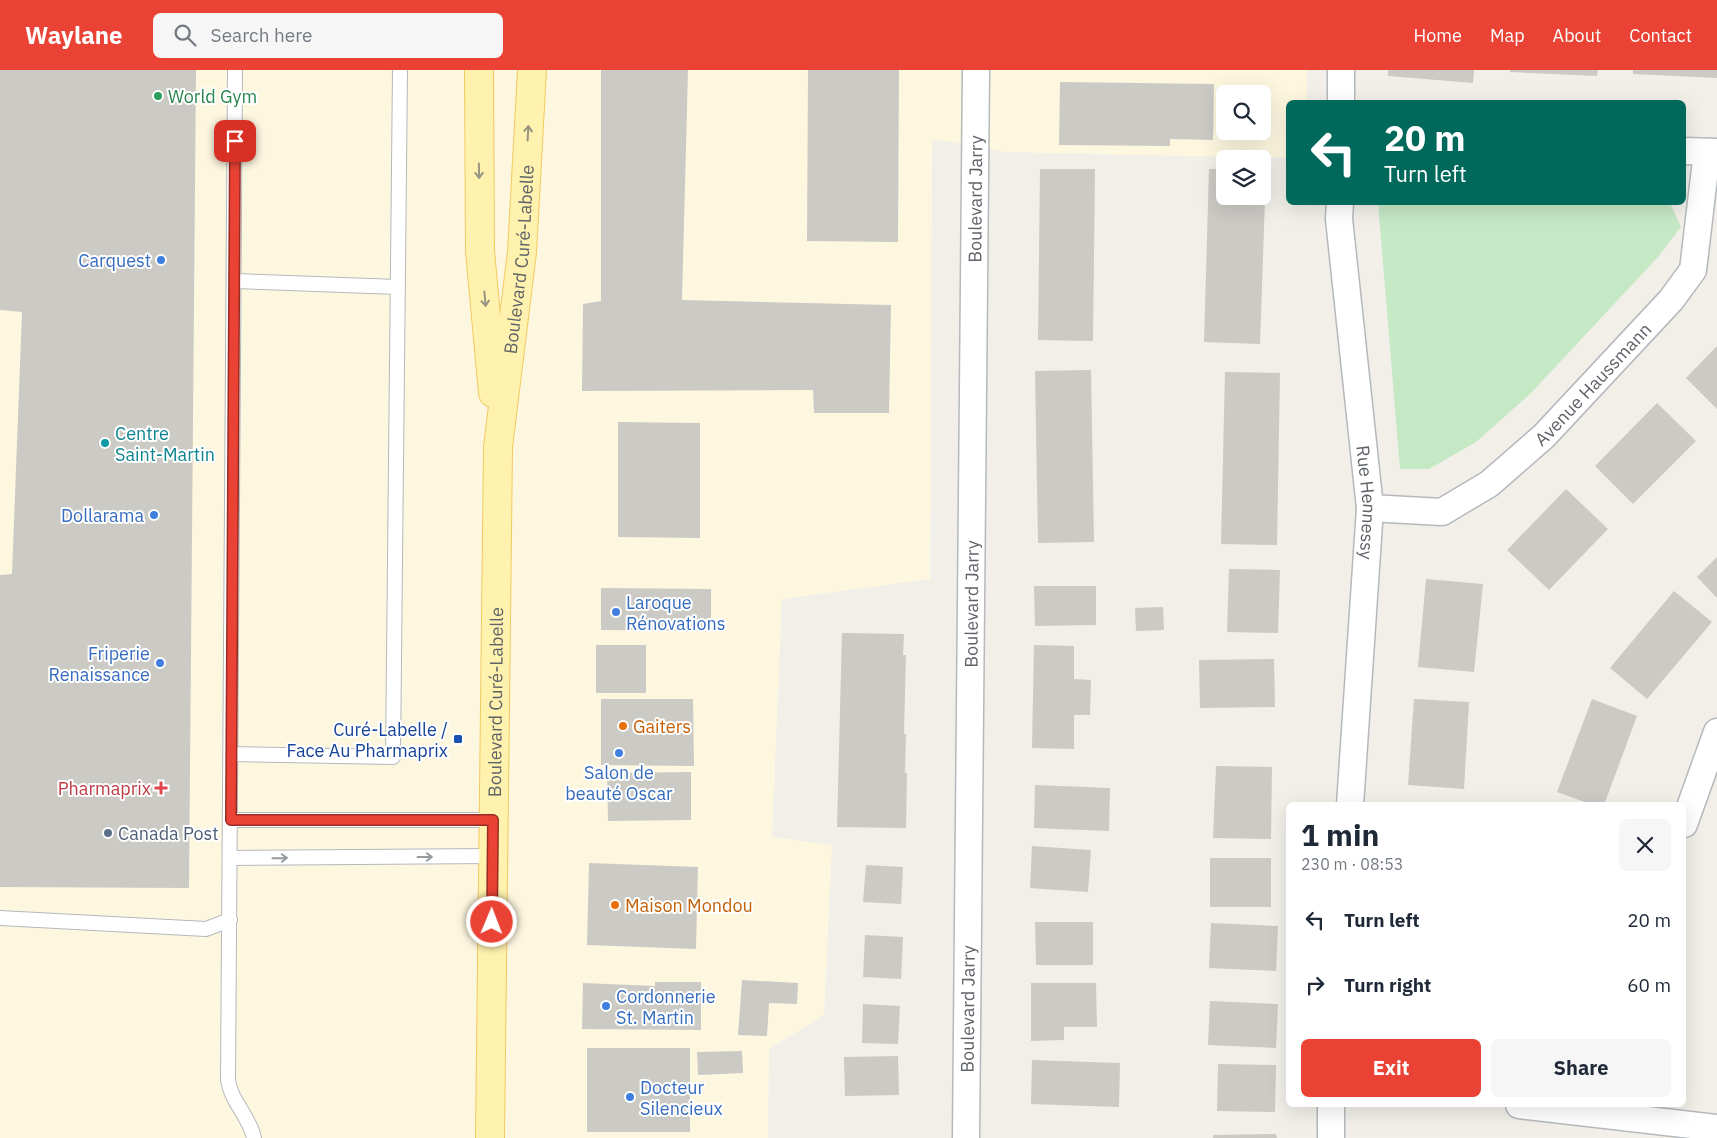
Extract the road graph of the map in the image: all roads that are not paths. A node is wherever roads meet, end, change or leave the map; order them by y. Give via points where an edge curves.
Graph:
1 (235, 70) edge
2 (400, 70) edge
3 (480, 70) edge
4 (532, 70) edge
5 (976, 70) edge
6 (1341, 70) edge
7 (1341, 100) edge
8 (1703, 152) edge
9 (1340, 205) edge
10 (234, 281) junction
11 (398, 287) junction
12 (498, 447) junction
13 (1370, 508) junction
14 (1717, 732) edge
15 (232, 754) junction
16 (1350, 802) edge
17 (1686, 818) edge
18 (231, 820) junction
19 (493, 820) junction
20 (493, 856) junction
21 (231, 858) junction
22 (0, 918) edge
23 (230, 920) junction
24 (1331, 1107) edge
25 (1558, 1107) edge
26 (1674, 1113) edge
27 (1717, 1128) edge
28 (254, 1138) edge
29 (490, 1138) edge
30 (966, 1138) edge
31 (1331, 1138) edge

1 - 10 lane
2 - 11 lane
3 -> 12 main road, Boulevard Curé-Labelle via 480,251
12 -> 4 main road, Boulevard Curé-Labelle via 522,252
5 - 30 street, Boulevard Jarry
6 - 7 street
8 - 13 street, Avenue Haussmann via 1694,270 1671,300 1544,436 1489,484 1442,512
9 - 13 street, Rue Hennessy
10 - 11 lane
10 - 15 lane
11 - 15 lane via 393,757
12 - 19 main road, Boulevard Curé-Labelle
13 - 16 street, Rue Hennessy
14 - 17 street
15 - 18 lane
18 - 19 lane
18 - 21 lane
19 - 20 main road, Boulevard Curé-Labelle
21 -> 20 lane
20 - 29 main road, Boulevard Curé-Labelle
21 - 23 lane
22 - 23 lane via 206,929
23 - 28 lane via 228,1080 232,1096
24 - 31 street
25 - 26 street
26 - 27 street

